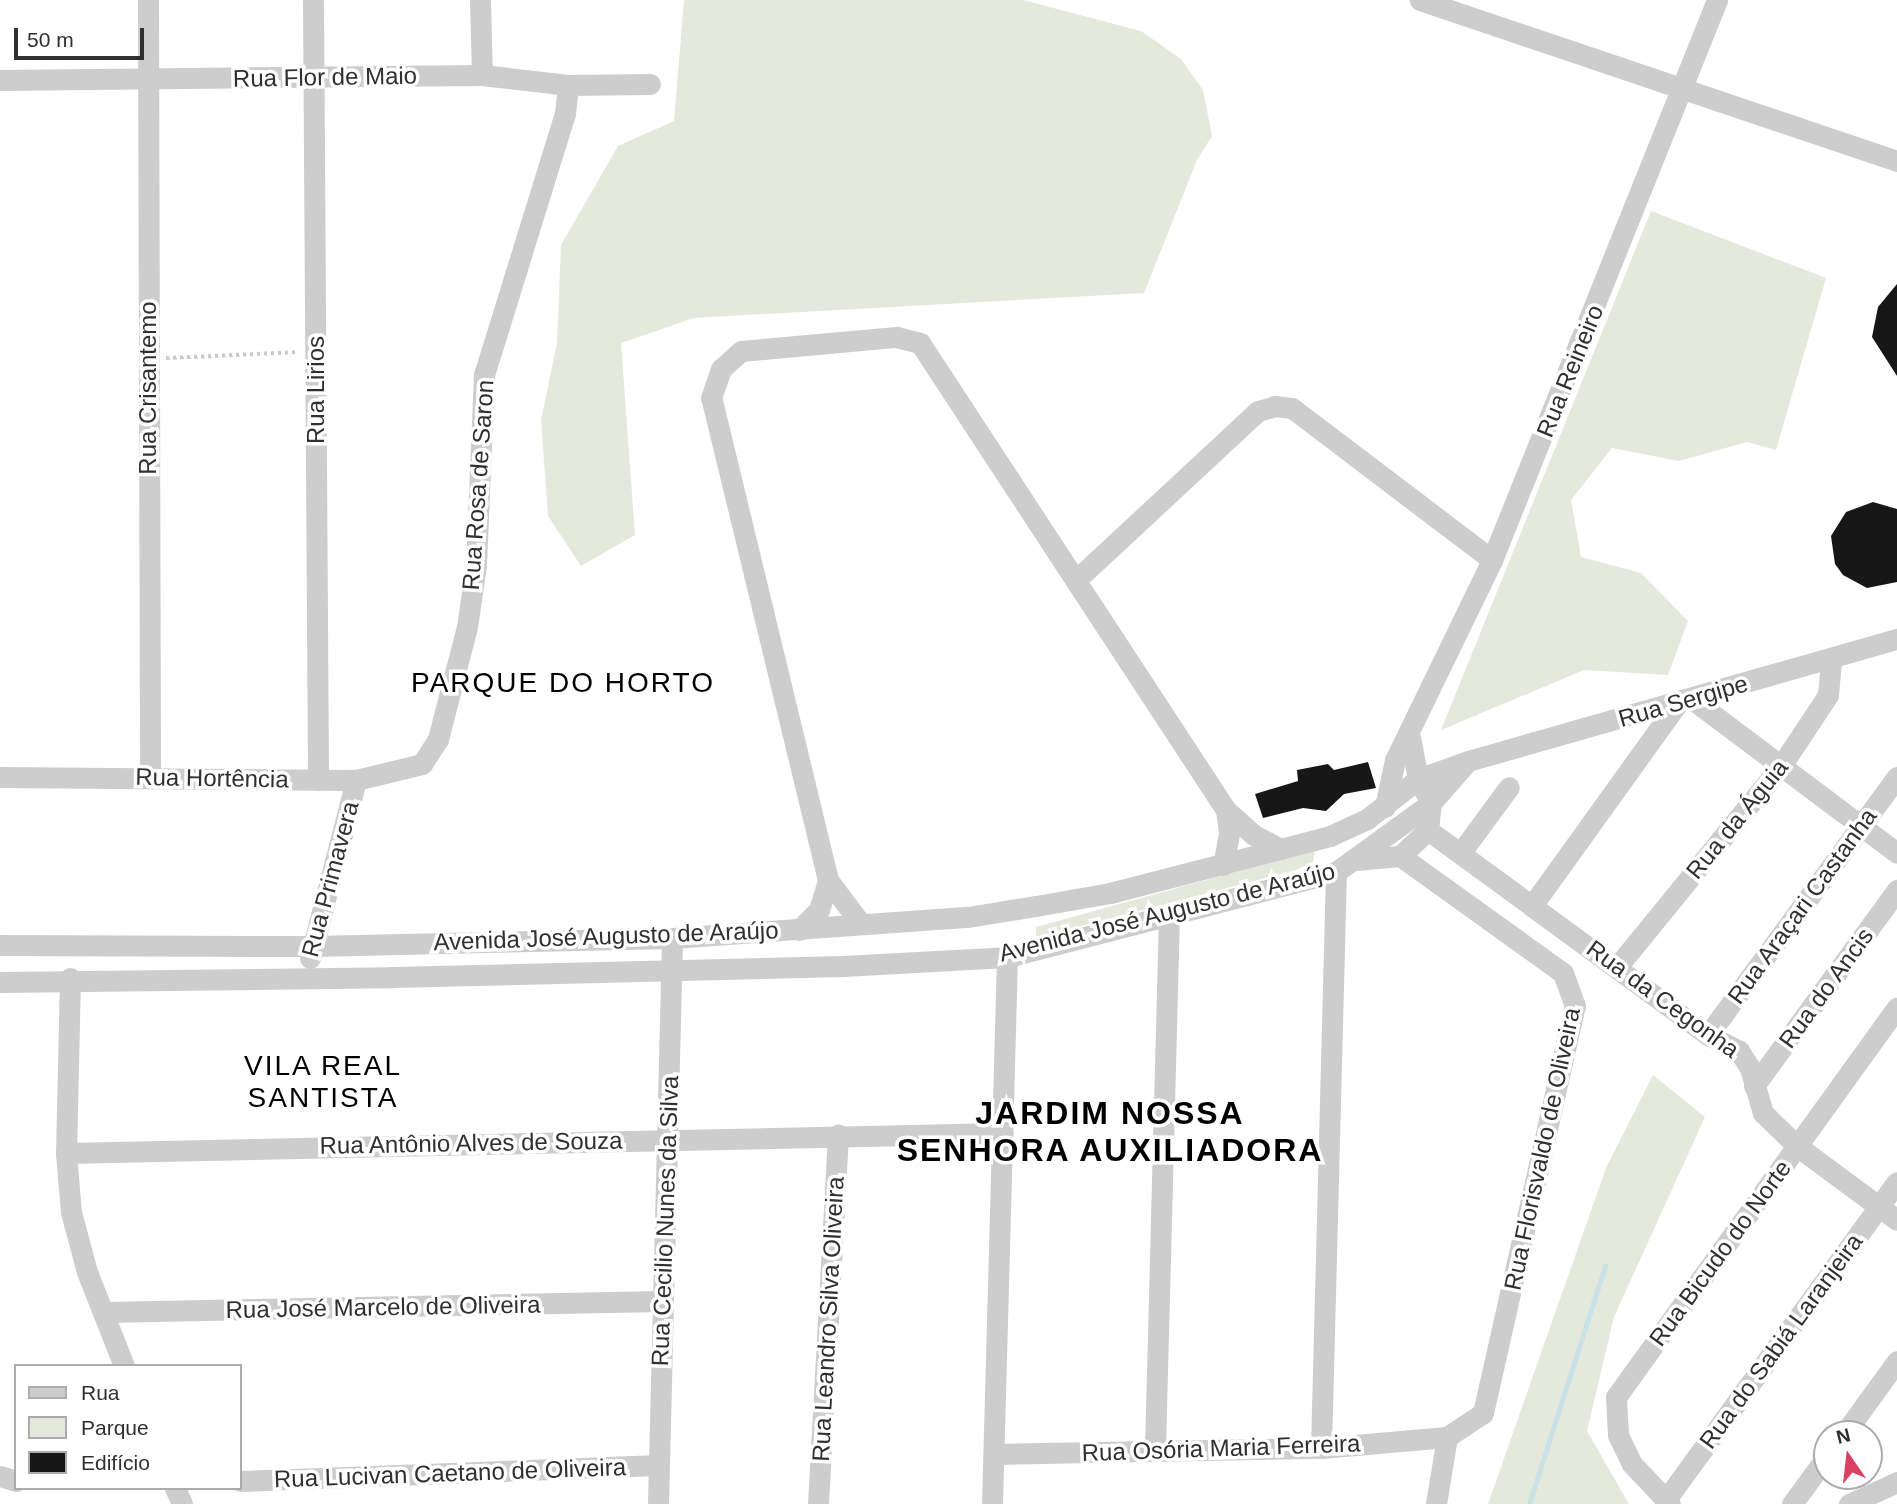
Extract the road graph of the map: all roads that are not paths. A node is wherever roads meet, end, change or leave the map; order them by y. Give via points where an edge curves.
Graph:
1 (148, 0) edge
2 (313, 0) edge
3 (480, 0) edge
4 (1420, 0) edge
5 (1717, 0) edge
6 (482, 75) junction
7 (148, 79) junction
8 (314, 79) junction
9 (0, 80) edge
10 (650, 84) dead end
11 (568, 85) junction
12 (1684, 85) junction
13 (1897, 160) edge
14 (1492, 560) junction
15 (1076, 580) junction
16 (1897, 639) edge
17 (1830, 658) junction
18 (1685, 702) junction
19 (1410, 737) junction
20 (1468, 761) junction
21 (422, 764) joint
22 (1781, 766) junction
23 (150, 777) junction
24 (1897, 777) edge
25 (0, 778) edge
26 (1418, 779) junction
27 (318, 780) junction
28 (356, 780) junction
29 (1509, 787) dead end
30 (1431, 803) junction
31 (1385, 807) junction
32 (1226, 810) junction
33 (1861, 826) junction
34 (1429, 830) junction
35 (1280, 849) junction
36 (1462, 851) junction
37 (1897, 853) edge
38 (1400, 856) junction
39 (1356, 860) junction
40 (1223, 865) junction
41 (1336, 872) junction
42 (828, 880) junction
43 (1897, 890) edge
44 (1534, 903) junction
45 (1170, 916) junction
46 (861, 924) junction
47 (805, 928) junction
48 (672, 942) junction
49 (0, 945) edge
50 (314, 946) junction
51 (1007, 957) junction
52 (1617, 967) junction
53 (671, 970) junction
54 (304, 977) junction
55 (70, 978) junction
56 (0, 982) edge
57 (1897, 1008) edge
58 (1708, 1035) junction
59 (1755, 1086) junction
60 (1003, 1133) junction
61 (838, 1135) junction
62 (670, 1138) junction
63 (1797, 1146) junction
64 (66, 1153) junction
65 (1897, 1182) edge
66 (1878, 1207) junction
67 (1897, 1220) edge
68 (661, 1301) junction
69 (104, 1312) junction
70 (1897, 1361) edge
71 (123, 1364) edge
72 (1853, 1420) edge
73 (1447, 1437) junction
74 (1321, 1448) junction
75 (1155, 1449) junction
76 (995, 1454) junction
77 (659, 1465) junction
78 (1813, 1475) edge
79 (242, 1481) edge
80 (1897, 1482) edge
81 (1667, 1502) edge
82 (657, 1504) edge
83 (818, 1504) edge
84 (992, 1504) edge
85 (1436, 1504) edge
86 (1792, 1504) edge
87 (1849, 1504) edge

1 - 7 street, Rua Crisantemo
2 - 8 street, Rua Lirios
3 - 6 street
4 - 12 street
5 - 12 street, Rua Reineiro
6 - 8 street, Rua Flor de Maio
6 - 11 street, Rua Flor de Maio
7 - 8 street, Rua Flor de Maio
7 - 9 street, Rua Flor de Maio
7 - 23 street, Rua Crisantemo
8 - 27 street, Rua Lirios
10 - 11 street, Rua Flor de Maio
11 - 21 street, Rua Rosa de Saron via 565,114 524,234 484,375 476,565 467,626 438,739
12 - 13 street
12 - 14 street, Rua Reineiro
14 - 15 street via 1292,408 1275,406 1258,411
14 - 19 street, Rua Reineiro
15 - 32 street
15 - 42 street via 920,343 896,337 741,351 729,358 714,380 711,398
16 - 17 street, Rua Sergipe
17 - 18 street, Rua Sergipe
17 - 22 street, Rua da Águia via 1828,695
18 - 20 street, Rua Sergipe
18 - 22 street
18 - 44 street
19 - 26 street
19 - 31 street, Rua Reineiro via 1395,760
20 - 26 street, Avenida José Augusto de Araújo
20 - 30 street, Avenida José Augusto de Araújo
21 - 28 street, Rua Hortência
22 - 33 street
22 - 52 street, Rua da Águia
23 - 25 street, Rua Hortência
23 - 27 street, Rua Hortência
24 - 33 street, Rua Araçari Castanha
26 - 30 street
26 - 31 street, Avenida José Augusto de Araújo
27 - 28 street, Rua Hortência
28 - 50 street, Rua Primavera
29 - 36 street
30 - 34 street
30 - 39 street, Avenida José Augusto de Araújo
31 - 35 street, Avenida José Augusto de Araújo via 1330,836
32 - 35 street via 1254,835
32 - 40 street via 1229,833
33 - 37 street
33 - 58 street, Rua Araçari Castanha
34 - 36 street, Rua da Cegonha
34 - 38 street
35 - 40 street, Avenida José Augusto de Araújo
36 - 44 street, Rua da Cegonha
38 - 39 street
38 - 73 street, Rua Florisvaldo de Oliveira via 1563,973 1575,1006 1483,1413
39 - 41 street, Avenida José Augusto de Araújo
40 - 46 street, Avenida José Augusto de Araújo via 1037,906 968,917
41 - 45 street, Avenida José Augusto de Araújo
41 - 74 street
42 - 46 street
42 - 47 street via 824,900
43 - 59 street, Rua do Ancis
44 - 52 street, Rua da Cegonha
45 - 51 street, Avenida José Augusto de Araújo
45 - 75 street
46 - 47 street, Avenida José Augusto de Araújo
47 - 48 street, Avenida José Augusto de Araújo
48 - 50 street, Avenida José Augusto de Araújo
48 - 53 street, Rua Cecilio Nunes da Silva
49 - 50 street, Avenida José Augusto de Araújo
50 - 54 street, Rua Primavera
51 - 53 street, Avenida José Augusto de Araújo
51 - 60 street
52 - 58 street, Rua da Cegonha
53 - 54 street, Avenida José Augusto de Araújo
53 - 62 street, Rua Cecilio Nunes da Silva
54 - 55 street, Avenida José Augusto de Araújo
55 - 56 street, Avenida José Augusto de Araújo
55 - 64 street
57 - 63 street, Rua Bicudo do Norte
58 - 59 street, Rua da Cegonha via 1739,1051
59 - 63 street, Rua da Cegonha via 1763,1113
60 - 61 street, Rua Antônio Alves de Souza
60 - 76 street
61 - 62 street, Rua Antônio Alves de Souza
61 - 83 street, Rua Leandro Silva Oliveira
62 - 64 street, Rua Antônio Alves de Souza
62 - 68 street, Rua Cecilio Nunes da Silva
63 - 66 street, Rua da Cegonha
63 - 81 street, Rua Bicudo do Norte via 1616,1397 1618,1435 1632,1465
64 - 69 street via 71,1212 87,1272
65 - 66 street, Rua do Sabiá Laranjeira
66 - 67 street, Rua da Cegonha
66 - 81 street, Rua do Sabiá Laranjeira
68 - 69 street, Rua José Marcelo de Oliveira
68 - 77 street, Rua Cecilio Nunes da Silva
69 - 71 street
70 - 72 street
73 - 74 street, Rua Osória Maria Ferreira
73 - 85 street
74 - 75 street, Rua Osória Maria Ferreira
75 - 76 street, Rua Osória Maria Ferreira
76 - 84 street
77 - 79 street, Rua Lucivan Caetano de Oliveira
77 - 82 street, Rua Cecilio Nunes da Silva
78 - 86 street
80 - 87 street

